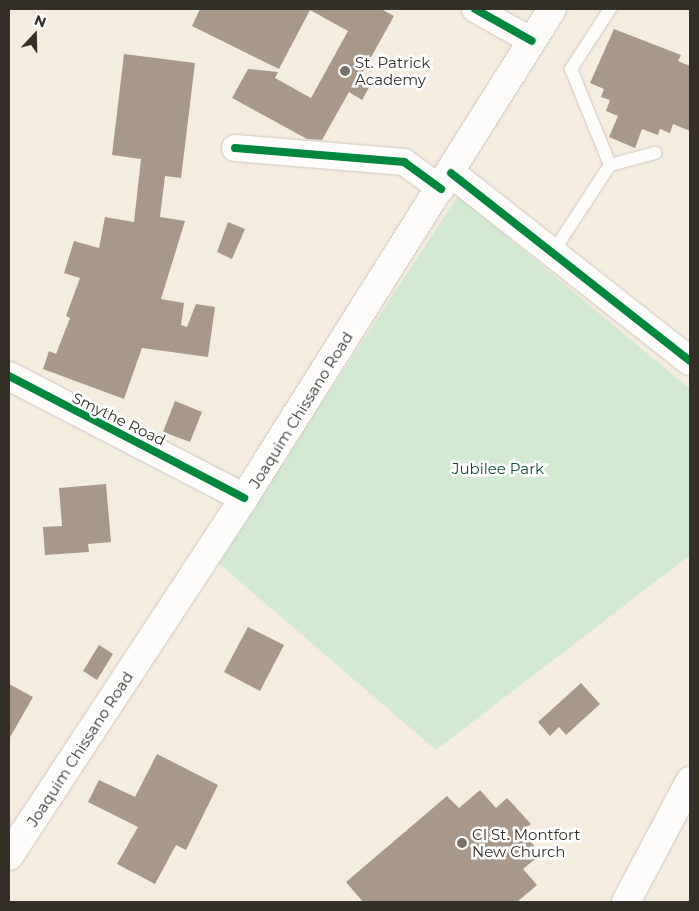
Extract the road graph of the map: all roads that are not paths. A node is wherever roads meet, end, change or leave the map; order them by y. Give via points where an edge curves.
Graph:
1 (475, 9) edge
2 (552, 9) edge
3 (610, 9) edge
4 (532, 41) junction
5 (235, 148) dead end
6 (654, 153) dead end
7 (610, 165) junction
8 (446, 181) junction
9 (552, 252) junction
10 (690, 360) edge
11 (9, 376) edge
12 (244, 498) junction
13 (690, 782) edge
14 (11, 848) edge
15 (626, 902) edge

1 - 4 street
2 - 4 main road, Joaquim Chissano Road
3 - 7 lane via 570,69
4 - 8 main road, Joaquim Chissano Road
5 - 8 street via 404,162
6 - 7 lane
7 - 9 lane
8 - 9 main road
8 - 12 main road, Joaquim Chissano Road
9 - 10 main road
11 - 12 main road, Smythe Road
12 - 14 main road, Joaquim Chissano Road
13 - 15 main road

